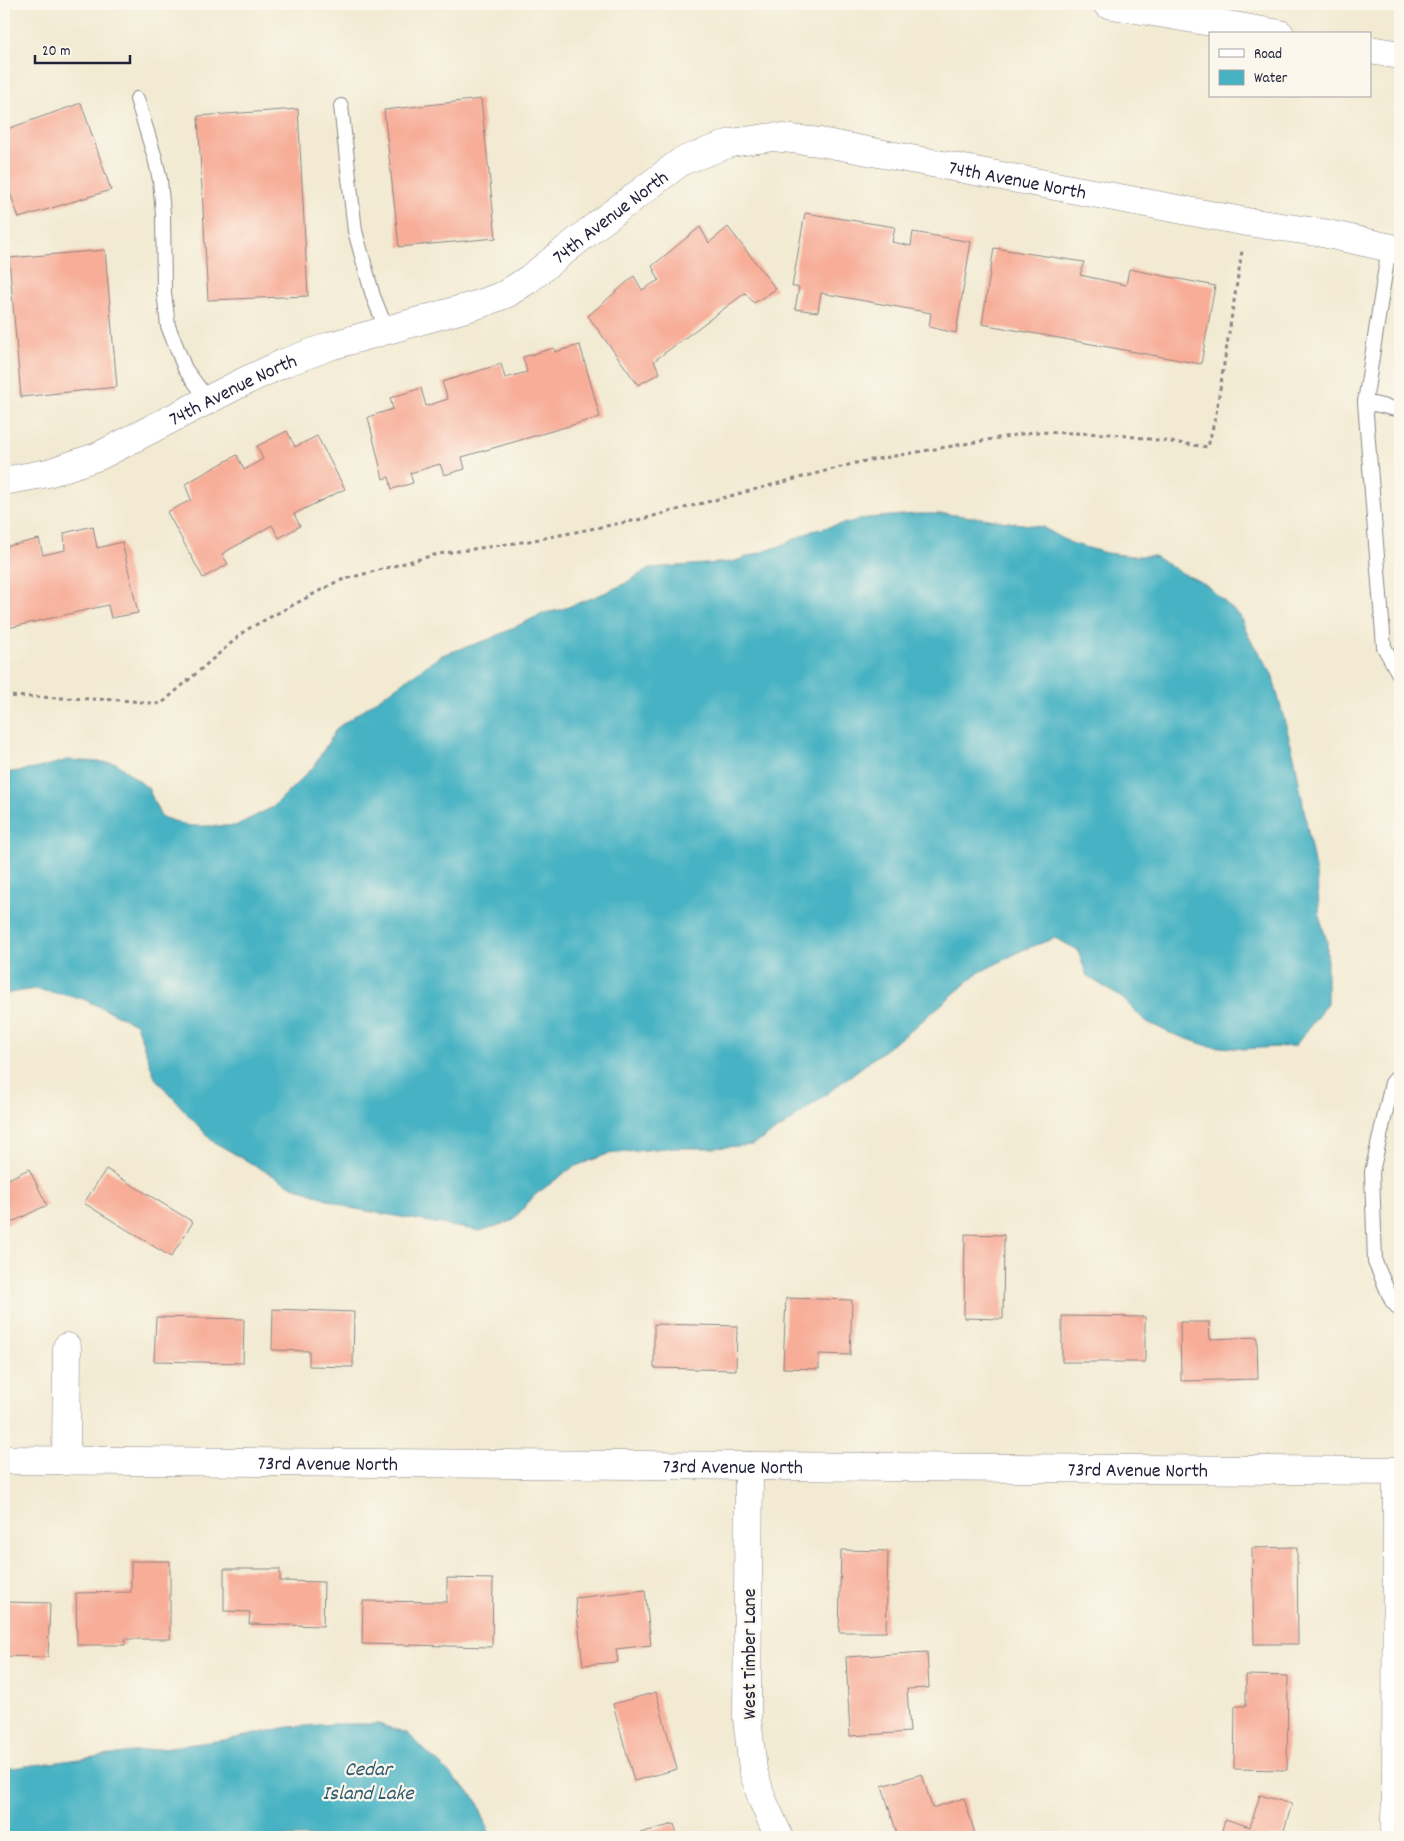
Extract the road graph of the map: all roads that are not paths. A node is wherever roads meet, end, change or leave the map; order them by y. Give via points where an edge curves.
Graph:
1 (1107, 4) edge
2 (1268, 32) edge
3 (1372, 50) edge
4 (1400, 56) edge
5 (136, 99) dead end
6 (341, 106) dead end
7 (1395, 248) edge
8 (386, 331) junction
9 (208, 400) junction
10 (1365, 402) junction
11 (1400, 410) edge
12 (4, 481) edge
13 (1400, 676) edge
14 (1400, 1074) edge
15 (1400, 1310) edge
16 (67, 1347) dead end
17 (4, 1460) edge
18 (66, 1461) junction
19 (749, 1466) junction
20 (1399, 1471) edge
21 (779, 1837) edge
22 (1394, 1837) edge

1 - 2 main road
3 - 4 main road
5 - 9 lane via 160,180 168,326 185,370
6 - 8 lane via 355,231
7 - 8 main road, 74th Avenue North via 820,142 773,137 731,143 682,161 506,294
7 - 10 lane
8 - 9 main road, 74th Avenue North via 284,363
9 - 12 main road, 74th Avenue North via 99,456 48,473
10 - 11 lane
10 - 13 lane via 1384,647
14 - 15 lane via 1392,1083 1372,1172 1375,1262 1392,1301
16 - 18 main road
17 - 18 main road, 73rd Avenue North
18 - 19 main road, 73rd Avenue North
19 - 20 main road, 73rd Avenue North
19 - 21 main road, West Timber Lane via 747,1718 753,1770
20 - 22 main road

